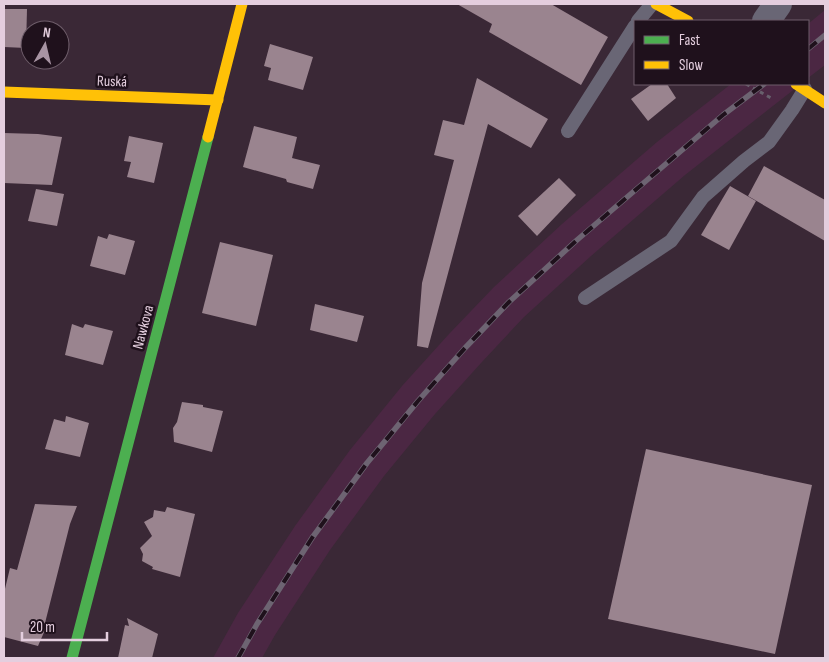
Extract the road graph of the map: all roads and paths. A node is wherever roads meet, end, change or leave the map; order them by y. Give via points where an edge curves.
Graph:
1 (242, 4) edge
2 (652, 4) edge
3 (656, 4) edge
4 (778, 4) edge
5 (639, 20) edge
6 (686, 20) edge
7 (767, 20) edge
8 (634, 28) edge
9 (800, 86) edge
10 (4, 92) edge
11 (218, 100) junction
12 (825, 103) edge
13 (568, 131) dead end
14 (585, 298) dead end
15 (72, 658) edge

1 - 11 street, Nawkova
2 - 5 lane
3 - 6 street
4 - 7 street
8 - 13 lane
9 - 12 street
9 - 14 lane via 792,110 769,142 703,196 671,241
10 - 11 street, Ruská
11 - 15 street, Nawkova

